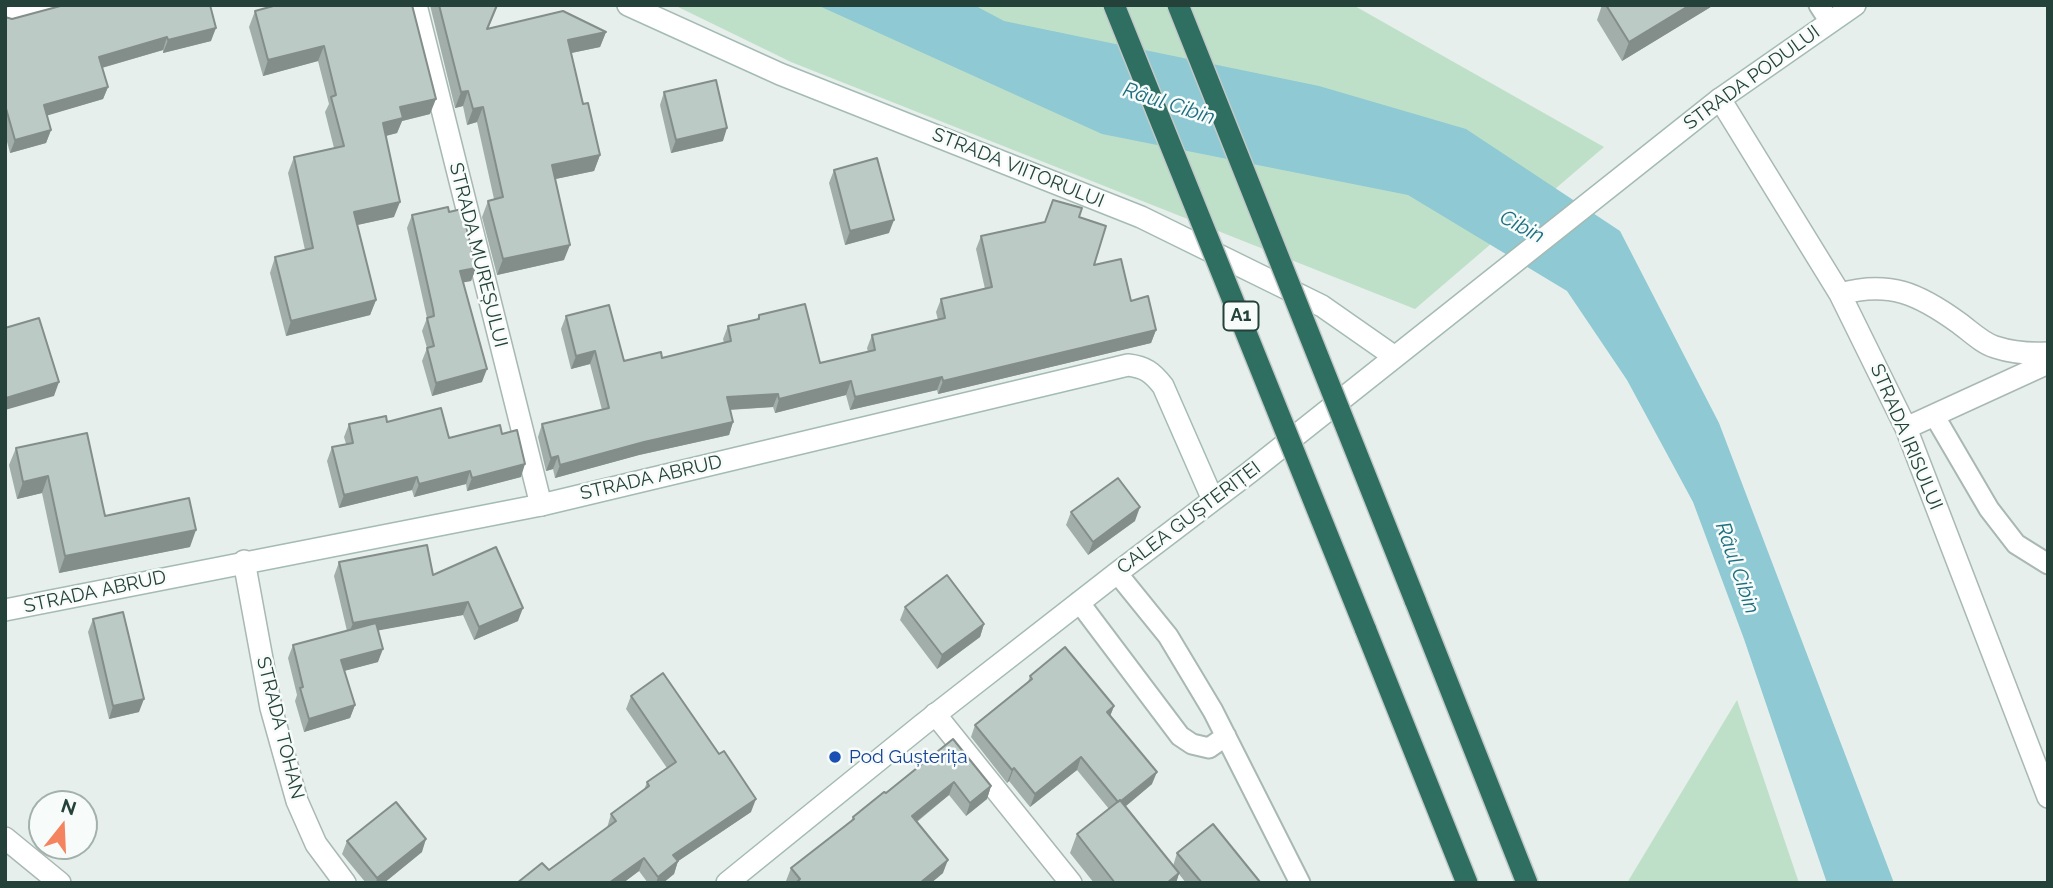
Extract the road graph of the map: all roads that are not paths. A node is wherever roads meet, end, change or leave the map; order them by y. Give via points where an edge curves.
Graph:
1 (58, 5) edge
2 (416, 5) edge
3 (628, 5) edge
4 (1114, 5) edge
5 (1178, 5) edge
6 (1855, 5) edge
7 (1825, 14) edge
8 (5, 19) edge
9 (1720, 99) junction
10 (1651, 154) joint
11 (1840, 294) junction
12 (2048, 353) edge
13 (1395, 357) junction
14 (2048, 363) edge
15 (1934, 415) junction
16 (1906, 428) junction
17 (1213, 500) junction
18 (541, 505) junction
19 (244, 561) junction
20 (2048, 564) edge
21 (1116, 573) junction
22 (1079, 602) junction
23 (5, 610) edge
24 (935, 715) junction
25 (1226, 736) junction
26 (2048, 797) edge
27 (5, 838) edge
28 (60, 883) edge
29 (345, 883) edge
30 (727, 883) edge
31 (1071, 883) edge
32 (1300, 883) edge
33 (1467, 883) edge
34 (1527, 883) edge

1 - 8 street
2 - 18 street, STRADA MUREȘULUI
3 - 13 street, STRADA VIITORULUI via 780,74 1141,217 1322,306
4 - 33 highway, A1, bridge
5 - 34 highway, bridge
6 - 7 street, STRADA PODULUI
7 - 9 street, STRADA PODULUI
9 - 10 street, STRADA PODULUI
9 - 11 street, STRADA IRISULUI
10 - 13 street, CALEA GUȘTERIȚEI
11 - 12 street via 1864,287 1908,292 1993,347
11 - 16 street, STRADA IRISULUI
13 - 17 street, CALEA GUȘTERIȚEI
14 - 15 street
15 - 16 street
15 - 20 lane via 1989,509 2016,544
16 - 26 street, STRADA IRISULUI
17 - 18 street, STRADA ABRUD via 1163,386 1153,373 1128,365
17 - 21 street, CALEA GUȘTERIȚEI
18 - 19 street, STRADA ABRUD
19 - 23 street, STRADA ABRUD
19 - 29 street, STRADA TOHAN via 271,708 296,801 316,844
21 - 22 street, CALEA GUȘTERIȚEI
21 - 25 lane via 1168,636
22 - 24 street, CALEA GUȘTERIȚEI
22 - 25 lane via 1180,736 1209,748
24 - 30 street, CALEA GUȘTERIȚEI
24 - 31 street
25 - 32 lane
27 - 28 street

